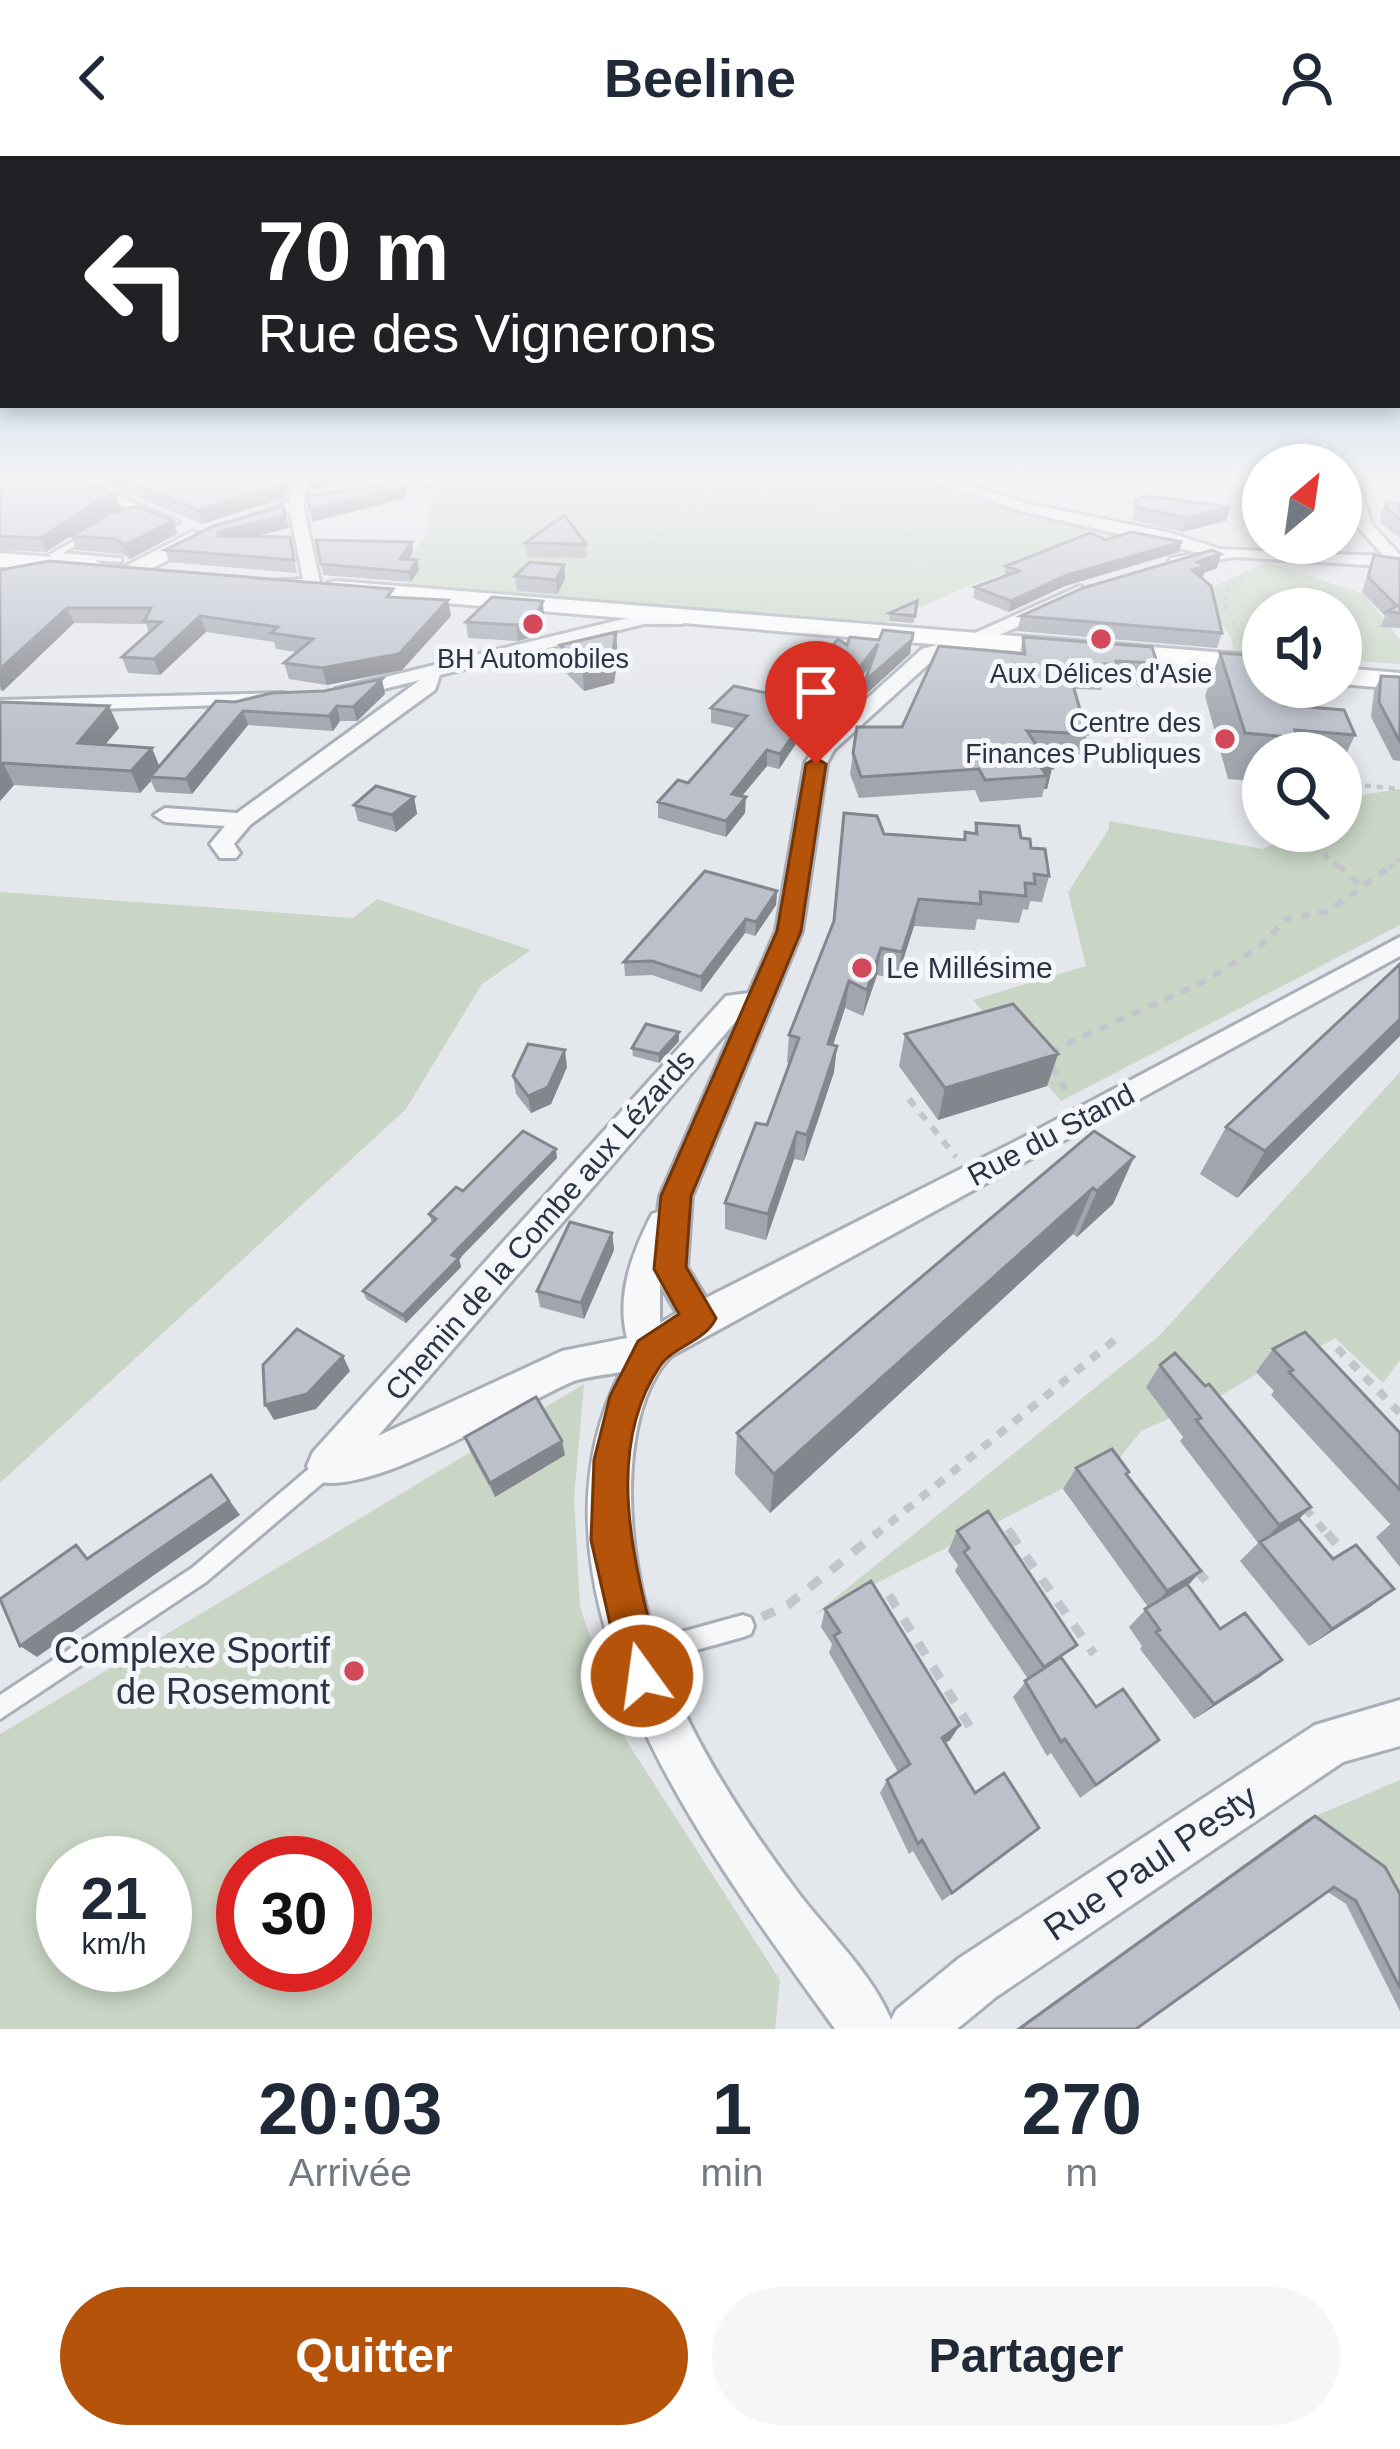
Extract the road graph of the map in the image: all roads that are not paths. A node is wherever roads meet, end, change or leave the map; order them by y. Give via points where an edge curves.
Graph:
1 (89, 563) edge
2 (115, 563) edge
3 (310, 563) edge
4 (1172, 563) edge
5 (8, 566) edge
6 (105, 567) junction
7 (1151, 569) edge
8 (0, 578) edge
9 (308, 584) junction
10 (1092, 588) edge
11 (694, 619) junction
12 (635, 621) junction
13 (962, 644) junction
14 (1242, 663) edge
15 (431, 673) junction
16 (1362, 674) edge
17 (1400, 677) edge
18 (327, 695) edge
19 (304, 697) edge
20 (0, 706) edge
21 (165, 814) dead end
22 (242, 820) junction
23 (228, 853) dead end
24 (1400, 945) edge
25 (760, 1002) junction
26 (676, 1196) junction
27 (699, 1318) junction
28 (650, 1352) junction
29 (327, 1466) junction
30 (743, 1626) road end
31 (637, 1656) junction
32 (0, 1708) edge
33 (1400, 1723) edge
34 (868, 2029) edge
35 (915, 2029) edge

1 - 6 lane
2 - 6 street
3 - 9 street
4 - 7 street
5 - 6 main road
5 - 8 street
6 - 6 main road via 172,576
9 - 11 main road
9 - 12 main road via 248,583
10 - 13 street
11 - 12 street
11 - 13 main road
12 - 13 main road
12 - 15 street
13 - 14 main road
13 - 25 street via 928,653 825,747 794,916
15 - 18 street
15 - 22 street via 428,686
16 - 17 main road
19 - 20 street
21 - 22 street
22 - 23 street via 222,844
24 - 27 street, Rue du Stand
25 - 26 street
25 - 29 street, Chemin de la Combe aux Lézards via 736,1003
26 - 27 street via 670,1269
26 - 28 street via 642,1277 639,1313
27 - 28 street, Rue du Stand
28 - 29 street, Chemin de la Combe aux Lézards via 575,1363 372,1459
28 - 31 street via 627,1396 612,1460 610,1540
29 - 32 lane, Chemin de la Combe aux Lézards via 199,1575
30 - 31 lane
31 - 34 street via 702,1797
33 - 35 street, Rue Paul Pesty via 1332,1742 976,1978

